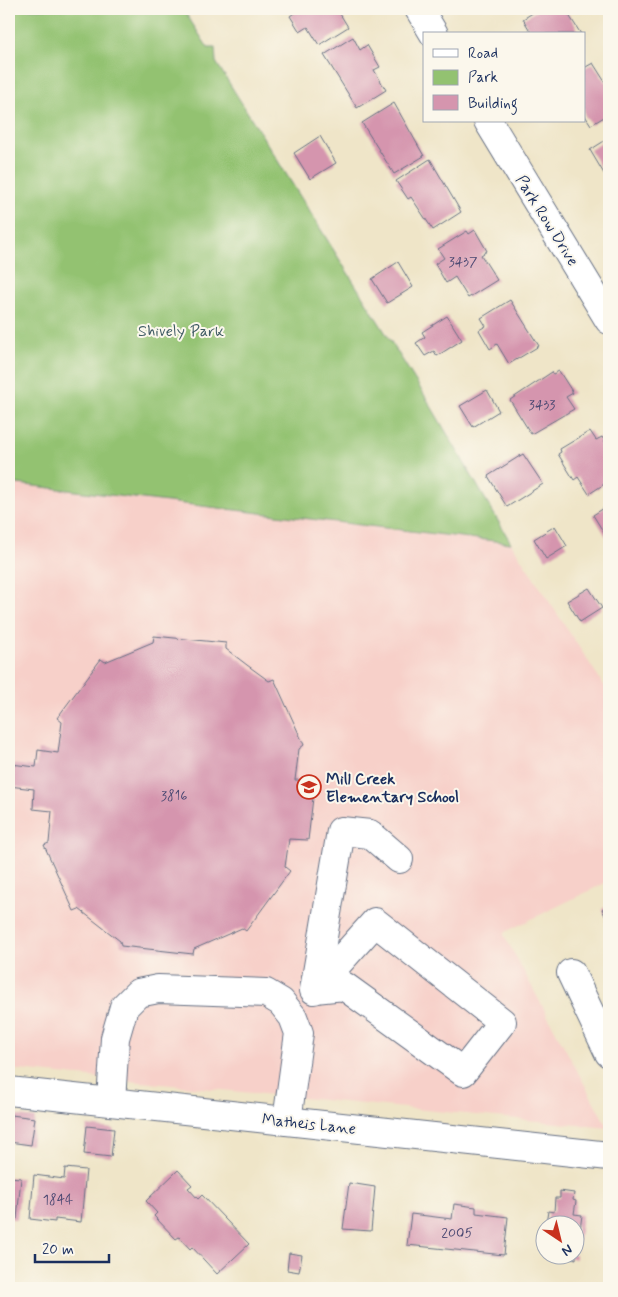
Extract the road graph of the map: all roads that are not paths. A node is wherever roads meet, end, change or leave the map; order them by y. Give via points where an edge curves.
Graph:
1 (419, 9) edge
2 (433, 32) edge
3 (489, 122) edge
4 (609, 320) edge
5 (399, 859) dead end
6 (571, 973) dead end
7 (314, 989) junction
8 (293, 1017) junction
9 (609, 1053) edge
10 (9, 1091) edge
11 (111, 1101) junction
12 (287, 1120) junction
13 (609, 1156) edge

1 - 2 street
3 - 4 street, Park Row Drive
5 - 7 street via 370,834 341,831
6 - 9 street
7 - 7 street via 344,986 463,1072 502,1022 375,922
7 - 8 street
8 - 11 street via 280,1002 266,993 158,989 138,993 124,1007 115,1038
8 - 12 street via 299,1033
10 - 11 street, Matheis Lane
11 - 12 street, Matheis Lane
12 - 13 street, Matheis Lane

